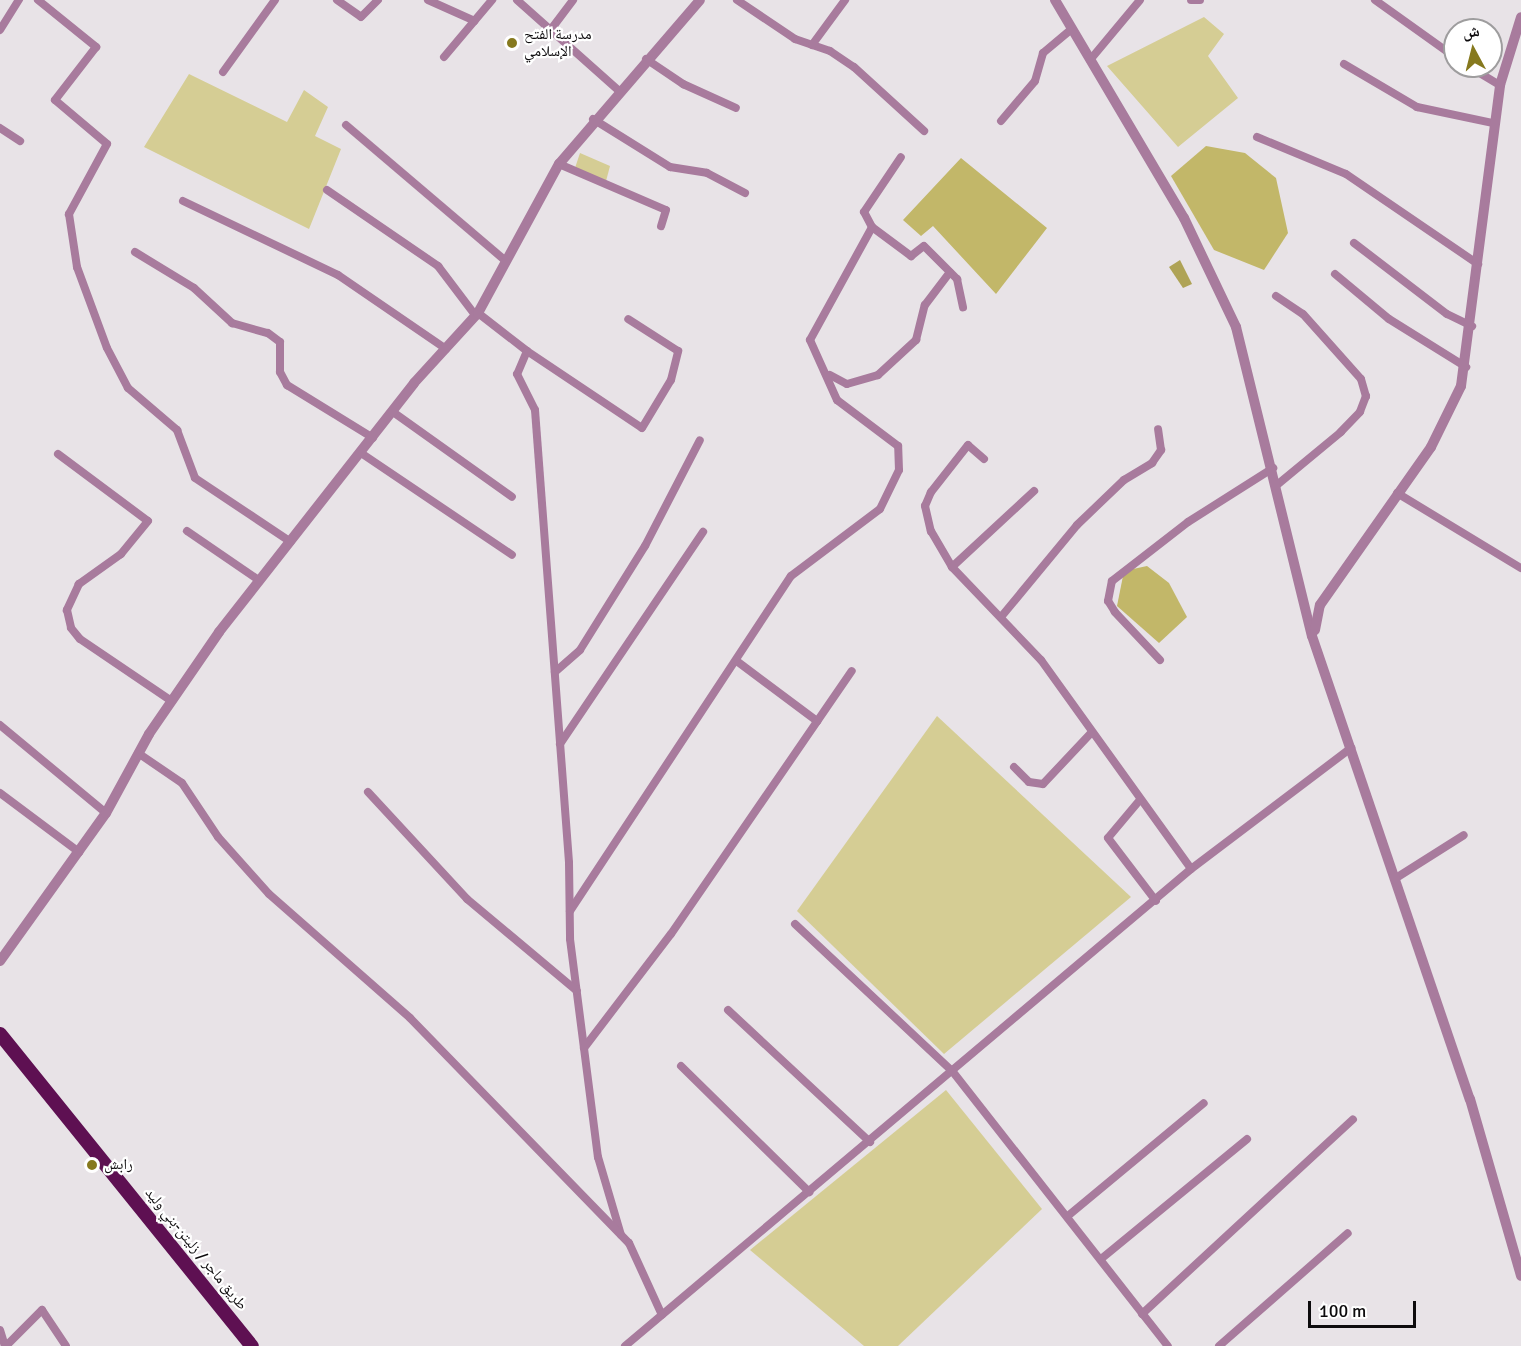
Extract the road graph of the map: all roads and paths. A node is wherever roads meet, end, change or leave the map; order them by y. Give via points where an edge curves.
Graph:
1 (20, 0) edge
2 (38, 0) edge
3 (275, 0) edge
4 (337, 0) edge
5 (378, 0) edge
6 (428, 0) edge
7 (492, 0) edge
8 (517, 0) edge
9 (573, 0) edge
10 (700, 0) edge
11 (737, 0) edge
12 (845, 0) edge
13 (1055, 0) edge
14 (1140, 0) edge
15 (1191, 0) edge
16 (1200, 0) edge
17 (1375, 0) edge
18 (1521, 17) edge
19 (475, 21) junction
20 (1072, 29) junction
21 (0, 30) edge
22 (549, 32) junction
23 (812, 45) junction
24 (1443, 48) edge
25 (444, 57) dead end
26 (645, 58) junction
27 (1090, 60) junction
28 (1344, 64) dead end
29 (223, 72) dead end
30 (1488, 78) edge
31 (1500, 85) junction
32 (618, 90) junction
33 (736, 108) dead end
34 (593, 119) junction
35 (1001, 121) dead end
36 (1493, 123) junction
37 (346, 125) dead end
38 (0, 129) edge
39 (924, 131) dead end
40 (1257, 137) dead end
41 (20, 141) dead end
42 (901, 157) dead end
43 (559, 164) junction
44 (327, 190) dead end
45 (744, 193) dead end
46 (183, 201) dead end
47 (661, 226) dead end
48 (872, 227) junction
49 (1354, 243) dead end
50 (135, 252) dead end
51 (506, 261) junction
52 (1478, 264) junction
53 (950, 272) junction
54 (1335, 274) dead end
55 (1276, 296) dead end
56 (963, 306) dead end
57 (476, 314) junction
58 (628, 319) dead end
59 (1473, 327) junction
60 (446, 349) junction
61 (527, 351) junction
62 (1466, 367) junction
63 (829, 374) junction
64 (393, 412) junction
65 (1158, 429) dead end
66 (373, 438) junction
67 (700, 440) dead end
68 (361, 453) junction
69 (58, 454) dead end
70 (984, 459) dead end
71 (1273, 468) junction
72 (1277, 485) junction
73 (1034, 492) dead end
74 (1397, 493) junction
75 (512, 497) dead end
76 (187, 531) dead end
77 (703, 532) dead end
78 (291, 542) junction
79 (512, 555) dead end
80 (952, 567) junction
81 (1521, 568) edge
82 (260, 581) junction
83 (1001, 617) junction
84 (1316, 645) junction
85 (1160, 660) dead end
86 (738, 662) junction
87 (852, 671) dead end
88 (555, 672) junction
89 (171, 700) junction
90 (817, 721) junction
91 (0, 725) edge
92 (1091, 734) junction
93 (560, 744) junction
94 (1352, 748) junction
95 (138, 753) junction
96 (1014, 767) dead end
97 (368, 792) dead end
98 (0, 793) edge
99 (1139, 801) junction
100 (106, 813) junction
101 (1464, 836) dead end
102 (79, 852) junction
103 (1191, 869) junction
104 (1396, 878) junction
105 (1156, 901) junction
106 (569, 913) junction
107 (795, 924) dead end
108 (0, 961) edge
109 (577, 991) junction
110 (728, 1010) dead end
111 (0, 1034) edge
112 (584, 1048) junction
113 (681, 1066) dead end
114 (953, 1072) junction
115 (1204, 1103) dead end
116 (1353, 1119) dead end
117 (1247, 1139) dead end
118 (870, 1142) junction
119 (809, 1192) junction
120 (1069, 1215) junction
121 (1348, 1233) dead end
122 (621, 1236) junction
123 (1101, 1259) junction
124 (1521, 1276) edge
125 (1142, 1314) junction
126 (662, 1315) junction
127 (0, 1330) edge
128 (5, 1346) edge
129 (66, 1346) edge
130 (252, 1346) edge
131 (625, 1346) edge
132 (1168, 1346) edge
133 (1219, 1346) edge

1 - 21 street
2 - 78 street via 96,47 55,100 107,144 69,214 77,267 107,348 128,388 177,430 195,478
3 - 29 street
4 - 5 street via 361,17
6 - 19 street
7 - 19 street
8 - 22 street
9 - 22 street
10 - 26 street
11 - 23 street
12 - 23 street
13 - 20 street
14 - 27 street
15 - 16 street
17 - 24 street
18 - 31 street
19 - 25 street
20 - 27 street
20 - 35 street via 1043,53 1035,81
22 - 32 street
23 - 39 street via 830,51 875,83
26 - 32 street
26 - 33 street via 683,84
27 - 71 street via 1217,280 1244,350
28 - 36 street via 1417,107
30 - 31 street
31 - 36 street
32 - 34 street
34 - 43 street
34 - 45 street via 670,167 706,173
36 - 52 street
37 - 51 street
38 - 41 street
40 - 52 street via 1346,174
42 - 48 street via 864,212
43 - 47 street via 666,210
43 - 51 street
44 - 57 street via 438,267
46 - 60 street via 338,275
48 - 53 street via 911,256 924,246
48 - 63 street via 810,336
49 - 59 street via 1447,314
50 - 66 street via 194,288 232,323 268,333 280,342 280,372 287,385
51 - 57 street
52 - 59 street
53 - 56 street
53 - 63 street via 925,305 916,340 878,375 847,384
54 - 62 street via 1389,319
55 - 72 street via 1303,314 1361,379 1366,396 1360,412 1341,432
57 - 60 street
57 - 61 street
58 - 61 street via 678,351 671,380 642,428
59 - 62 street
60 - 64 street
61 - 88 street via 517,374 535,410
62 - 74 street via 1439,434
63 - 86 street via 837,400 898,446 899,470 880,509 792,576
64 - 66 street
64 - 75 street
65 - 83 street via 1161,450 1152,464 1136,470 1077,525
66 - 68 street
67 - 88 street via 645,546 580,650
68 - 78 street
68 - 79 street
69 - 89 street via 148,521 122,554 79,584 67,610 71,628 96,651
70 - 80 street via 968,445 927,500 931,531
71 - 72 street
71 - 85 street via 1188,522 1112,581 1108,601 1114,612
72 - 84 street
73 - 80 street
74 - 81 street
74 - 84 street via 1320,605
76 - 82 street
77 - 93 street
78 - 82 street
80 - 83 street
82 - 89 street
83 - 92 street via 1041,660
84 - 94 street
86 - 90 street
86 - 106 street
87 - 90 street
88 - 93 street
89 - 95 street
90 - 112 street via 671,934
91 - 100 street
92 - 96 street via 1042,784 1029,782
92 - 99 street
93 - 106 street
94 - 103 street
94 - 104 street
95 - 100 street
95 - 122 street via 182,783 218,837 269,894 410,1018
97 - 109 street via 467,899
98 - 102 street
99 - 103 street
99 - 105 street via 1108,838
100 - 102 street
101 - 104 street
102 - 108 street
103 - 105 street
104 - 124 street via 1470,1099
105 - 114 street
106 - 109 street
107 - 114 street
109 - 112 street
110 - 118 street
111 - 130 highway, طريق ماجر / زليتن-بني وليد
112 - 122 street via 598,1157
113 - 119 street
114 - 118 street
114 - 120 street
115 - 120 street
116 - 125 street
117 - 123 street
118 - 119 street
119 - 126 street
120 - 123 street
121 - 133 street
122 - 126 street via 634,1251
123 - 125 street
125 - 132 street
126 - 131 street
127 - 128 street
128 - 129 street via 42,1310

